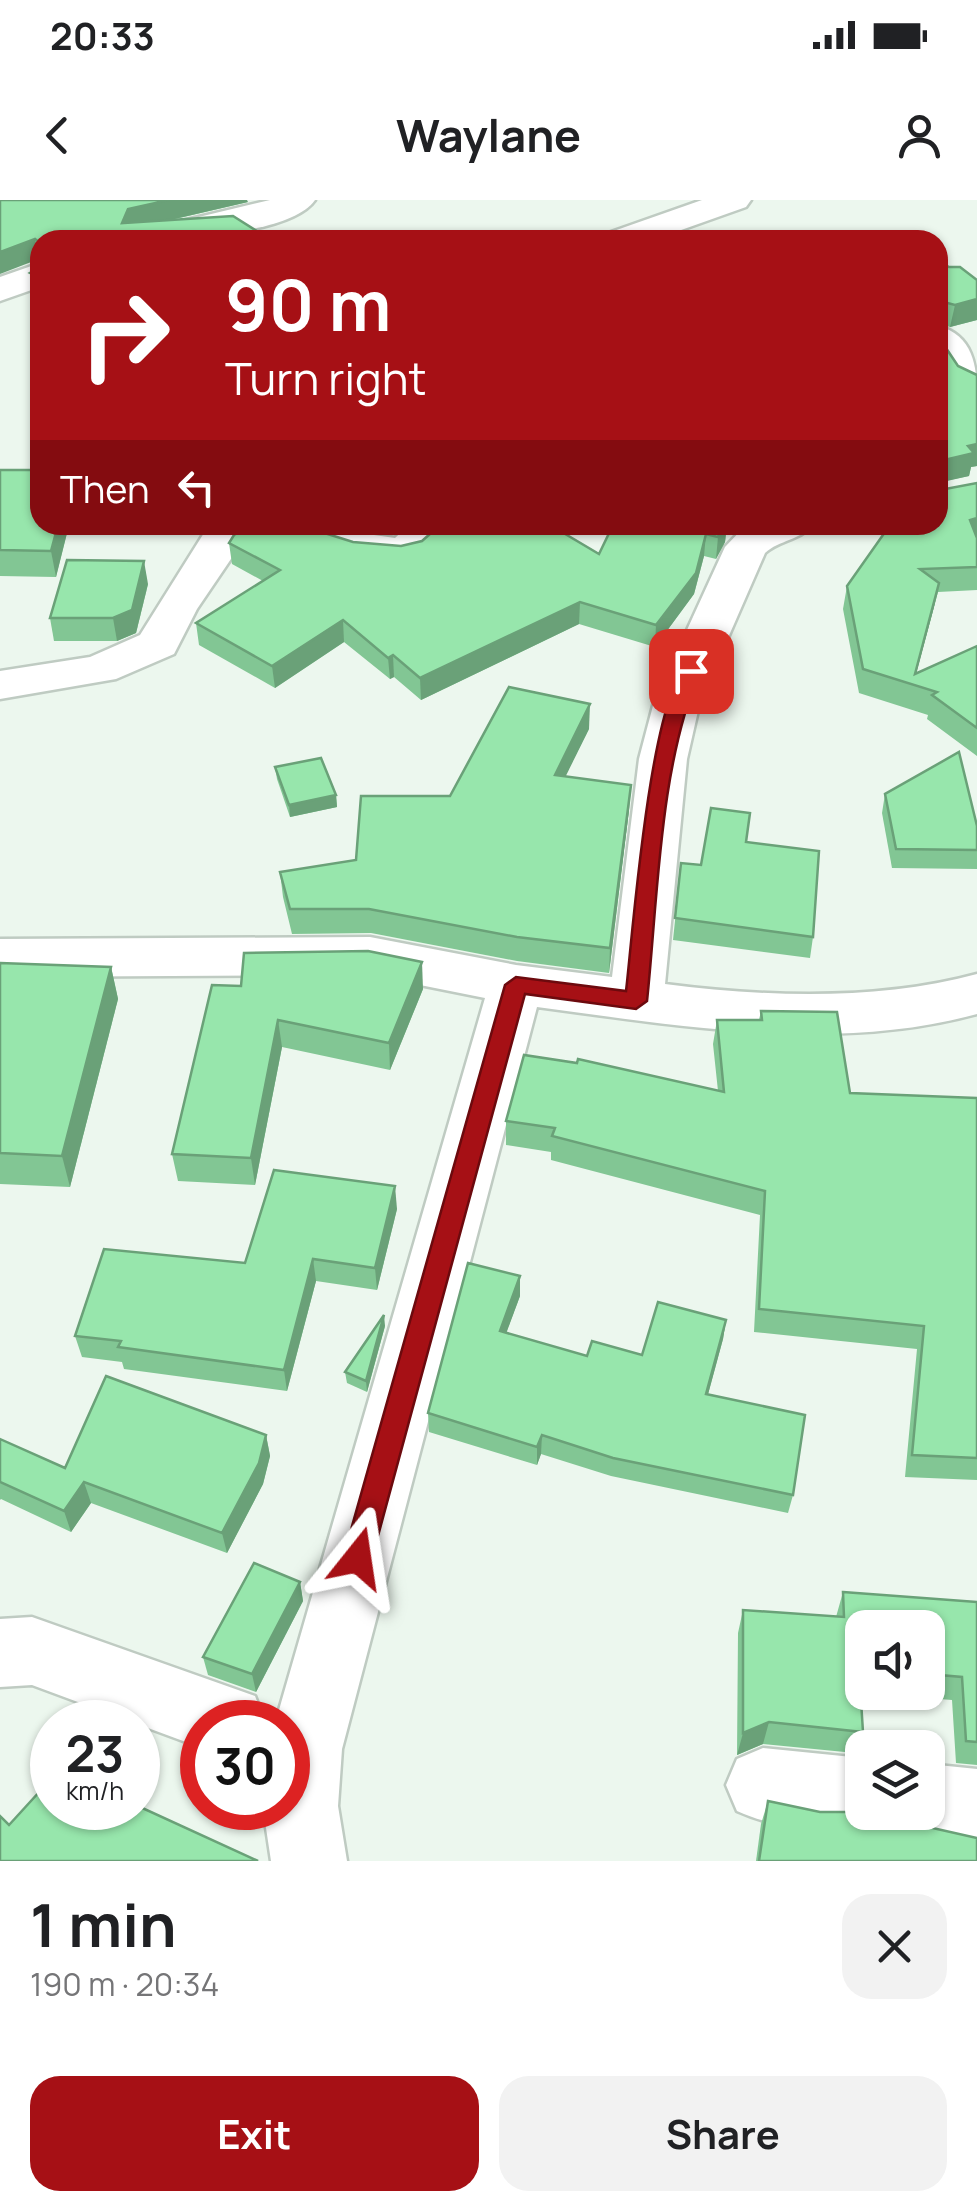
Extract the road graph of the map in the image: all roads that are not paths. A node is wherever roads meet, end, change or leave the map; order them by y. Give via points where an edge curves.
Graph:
1 (298, 200) edge
2 (734, 200) edge
3 (191, 230) edge
4 (648, 230) edge
5 (30, 278) edge
6 (0, 290) edge
7 (948, 349) edge
8 (977, 385) edge
9 (223, 535) edge
10 (322, 535) edge
11 (423, 535) edge
12 (760, 535) edge
13 (0, 684) edge
14 (0, 958) edge
15 (516, 985) junction
16 (977, 994) edge
17 (636, 1001) junction
18 (0, 1654) edge
19 (309, 1700) edge
20 (180, 1704) edge
21 (763, 1785) dead end
22 (845, 1793) edge
23 (945, 1804) edge
24 (977, 1807) edge
25 (304, 1830) edge
26 (309, 1861) edge

1 - 3 street via 267,214
2 - 4 street
5 - 6 street
7 - 8 street
9 - 13 street via 158,644 100,669
10 - 11 street via 405,552
12 - 17 street via 746,548 677,702 663,760
14 - 15 street via 370,956
15 - 17 street
15 - 19 street
16 - 17 street via 874,1012 711,1010
18 - 20 street via 32,1650
21 - 22 street
23 - 24 street
25 - 26 street

